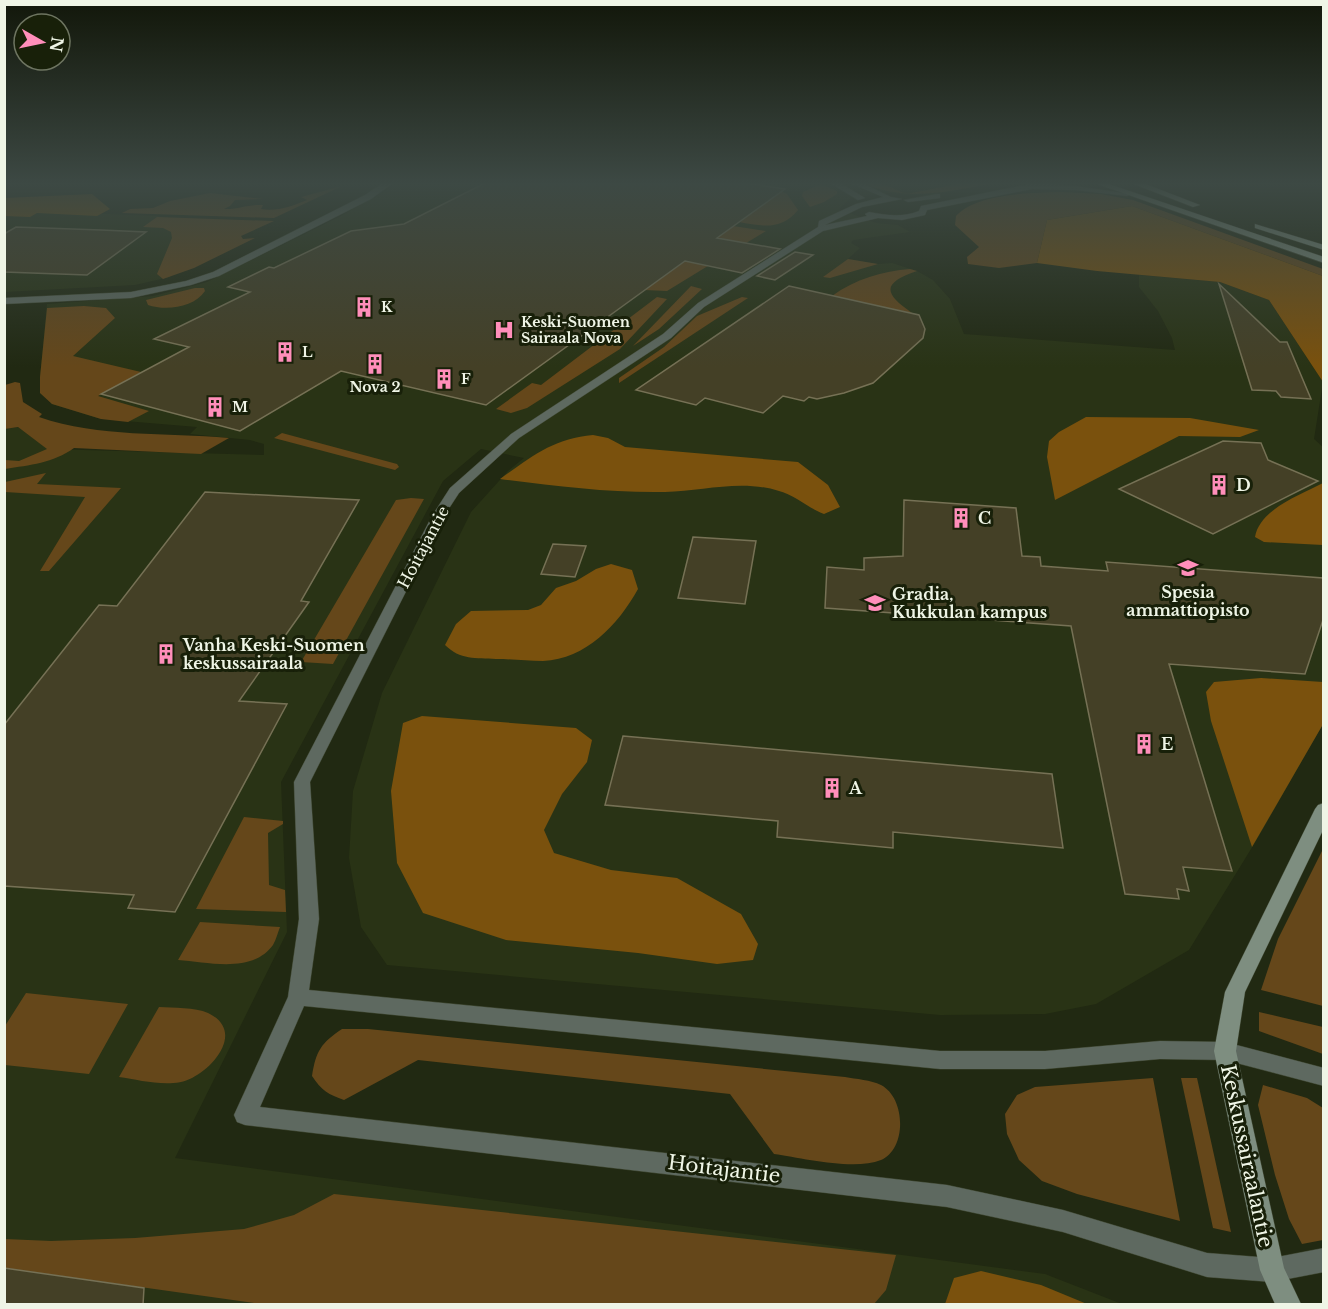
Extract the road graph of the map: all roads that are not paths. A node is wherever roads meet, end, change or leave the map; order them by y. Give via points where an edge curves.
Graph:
1 (275, 244) edge
2 (796, 244) edge
3 (1276, 244) edge
4 (1323, 262) edge
5 (4, 301) edge
6 (1323, 809) edge
7 (298, 997) junction
8 (1224, 1051) junction
9 (1323, 1077) edge
10 (1323, 1260) edge
11 (1272, 1270) junction
12 (1288, 1305) edge

1 - 5 street via 188,284 131,294
2 - 7 street, Hoitajantie via 700,305 667,336 515,436 454,491 302,782 309,919
3 - 4 main road
6 - 8 main road, Keskussairaalantie via 1235,992
7 - 8 street via 940,1060 1045,1060 1160,1050
7 - 11 street, Hoitajantie via 244,1115 947,1196 1063,1221 1207,1265
8 - 9 street
8 - 11 main road, Keskussairaalantie
10 - 11 street, Hoitajantie
11 - 12 main road, Keskussairaalantie

